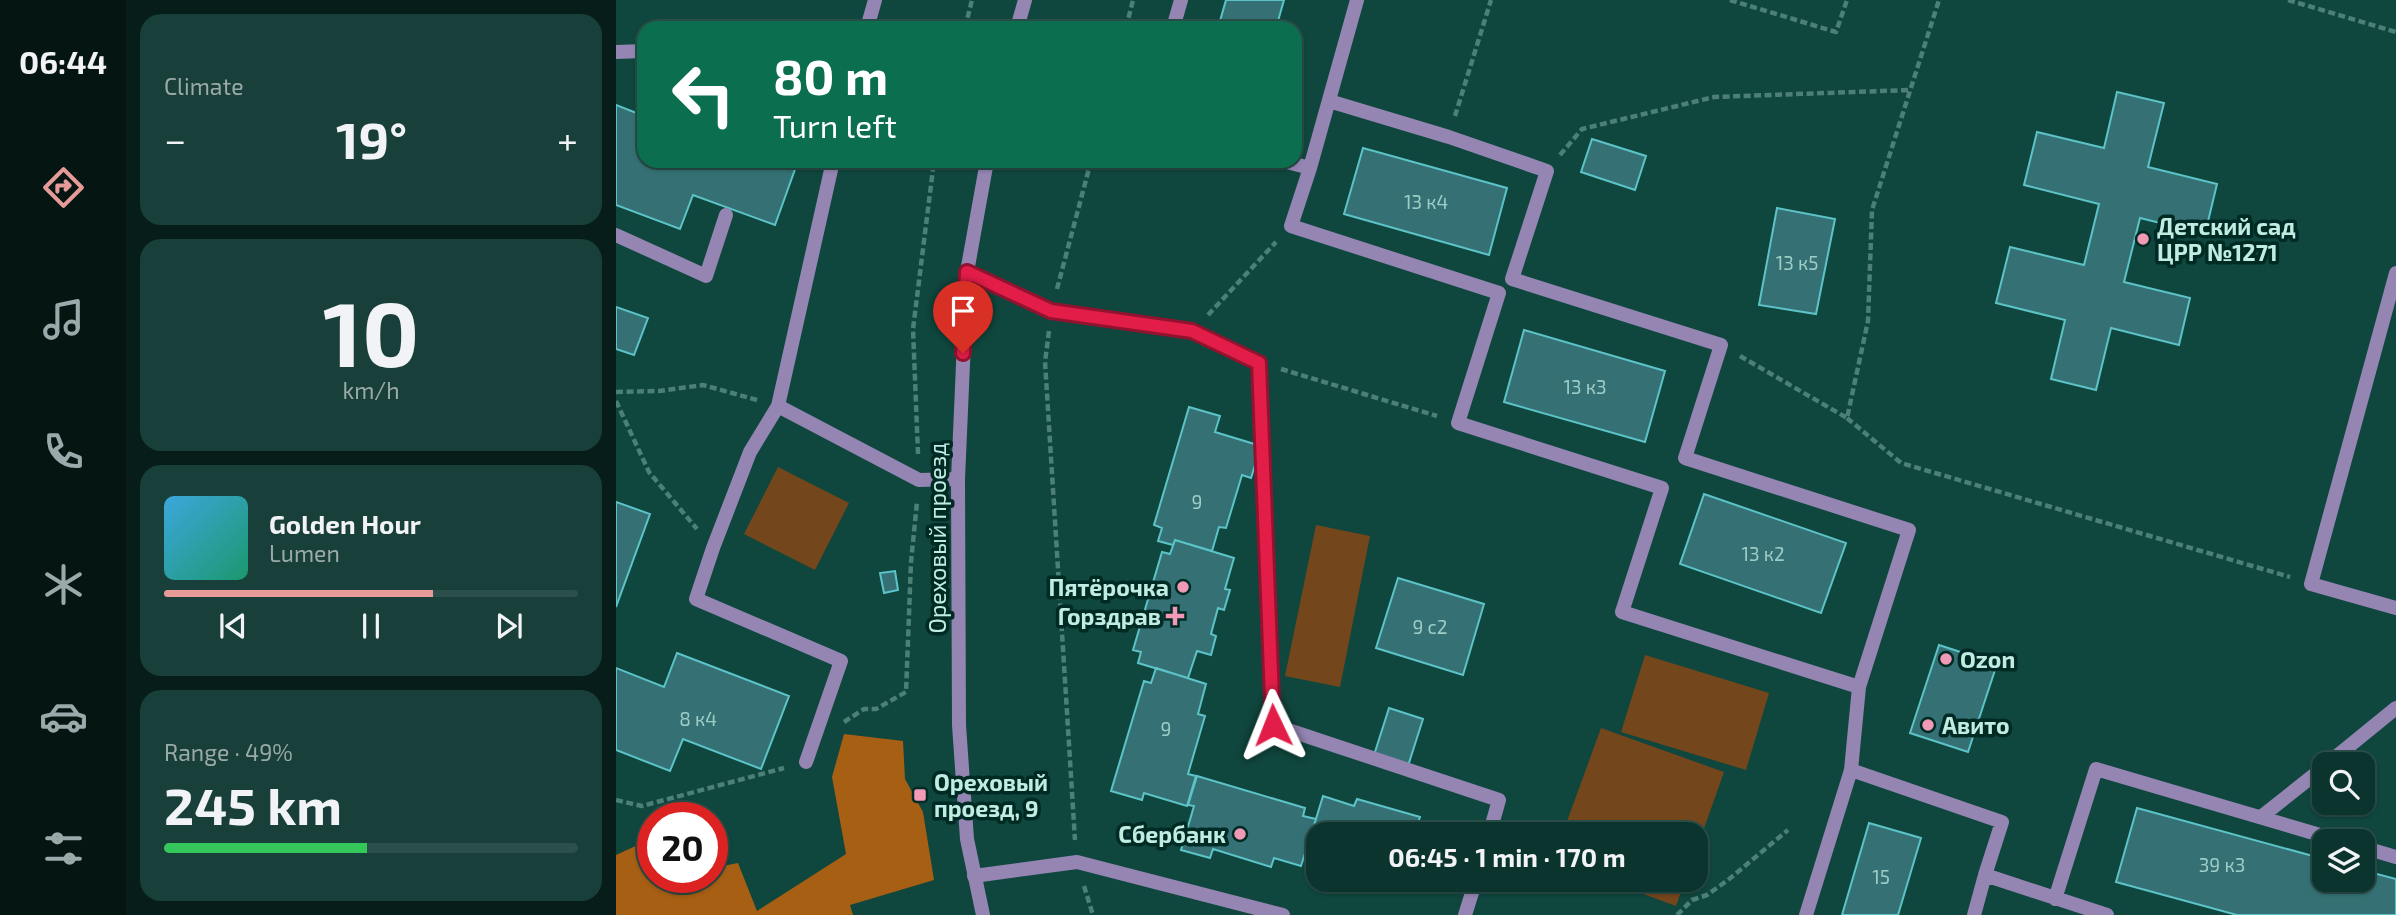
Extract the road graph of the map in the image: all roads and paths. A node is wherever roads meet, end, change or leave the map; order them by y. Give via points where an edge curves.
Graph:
1 (875, 0) edge
2 (972, 0) edge
3 (1025, 0) edge
4 (1133, 0) edge
5 (1181, 0) edge
6 (1357, 0) edge
7 (1491, 0) edge
8 (1730, 0) edge
9 (1847, 0) edge
10 (1939, 0) edge
11 (2288, 0) edge
12 (869, 21) edge
13 (967, 21) edge
14 (1019, 21) edge
15 (1128, 21) edge
16 (1175, 21) edge
17 (2396, 32) edge
18 (637, 51) edge
19 (616, 52) edge
20 (1910, 90) junction
21 (1329, 101) junction
22 (1449, 137) junction
23 (1302, 166) edge
24 (831, 168) edge
25 (933, 168) edge
26 (987, 168) edge
27 (1088, 168) edge
28 (1310, 168) junction
29 (1547, 171) junction
30 (726, 215) dead end
31 (1291, 226) junction
32 (616, 235) edge
33 (967, 272) junction
34 (2396, 273) edge
35 (1051, 311) junction
36 (1192, 331) junction
37 (1721, 345) junction
38 (1259, 363) junction
39 (616, 392) edge
40 (616, 401) edge
41 (779, 406) junction
42 (1847, 418) junction
43 (1458, 423) junction
44 (958, 479) junction
45 (919, 480) junction
46 (713, 548) junction
47 (2311, 584) junction
48 (2396, 608) edge
49 (1858, 687) junction
50 (2396, 708) edge
51 (819, 725) junction
52 (2342, 752) edge
53 (806, 762) joint
54 (1851, 770) junction
55 (2312, 776) edge
56 (616, 800) edge
57 (2261, 817) junction
58 (1493, 822) edge
59 (1788, 830) dead end
60 (2312, 832) edge
61 (2375, 851) edge
62 (2396, 857) edge
63 (1077, 862) junction
64 (1985, 875) junction
65 (974, 876) junction
66 (1472, 892) edge
67 (2055, 899) junction
68 (983, 915) edge
69 (1093, 915) edge
70 (1283, 915) edge
71 (1465, 915) edge
72 (1677, 915) edge
73 (1806, 915) edge
74 (1974, 915) edge
75 (2107, 915) edge

1 - 12 street
2 - 13 path
3 - 14 street
4 - 15 path
5 - 16 street
6 - 21 street
7 - 22 path
8 - 9 path via 1836,32
10 - 20 path
11 - 17 path
18 - 19 street
20 - 29 path via 1714,97 1582,128
20 - 42 path via 1872,210 1868,321
21 - 22 street
21 - 28 street
22 - 29 street
23 - 28 street
24 - 41 street
25 - 45 path via 914,329
26 - 33 street, Ореховый проезд
27 - 35 path
28 - 31 street
29 - 37 street via 1512,279
30 - 32 street via 706,276
31 - 36 path
31 - 43 street via 1499,293
33 - 35 street
33 - 44 street, Ореховый проезд
34 - 47 street
35 - 36 street
35 - 63 path via 1045,362
36 - 38 street
37 - 42 path
37 - 49 street via 1685,458 1909,530
38 - 43 path
38 - 58 street via 1273,725 1499,800
39 - 41 path via 703,385
40 - 46 path via 649,472
41 - 45 street
41 - 46 street via 750,452
42 - 47 path via 1902,463
43 - 49 street via 1662,488 1622,612
44 - 45 street
44 - 65 street, Ореховый проезд via 959,725
45 - 51 path via 906,692 844,722
46 - 51 street via 696,599 841,661
47 - 48 street
49 - 54 street
50 - 52 street
51 - 53 street
53 - 56 path via 642,806
54 - 64 street via 2002,822
54 - 73 street
55 - 57 street
57 - 60 street
57 - 67 street via 2096,769
59 - 72 path
61 - 62 street
63 - 65 street
63 - 69 path
63 - 70 street
64 - 67 street
64 - 74 street
65 - 68 street, Ореховый проезд
66 - 71 street
67 - 75 street

